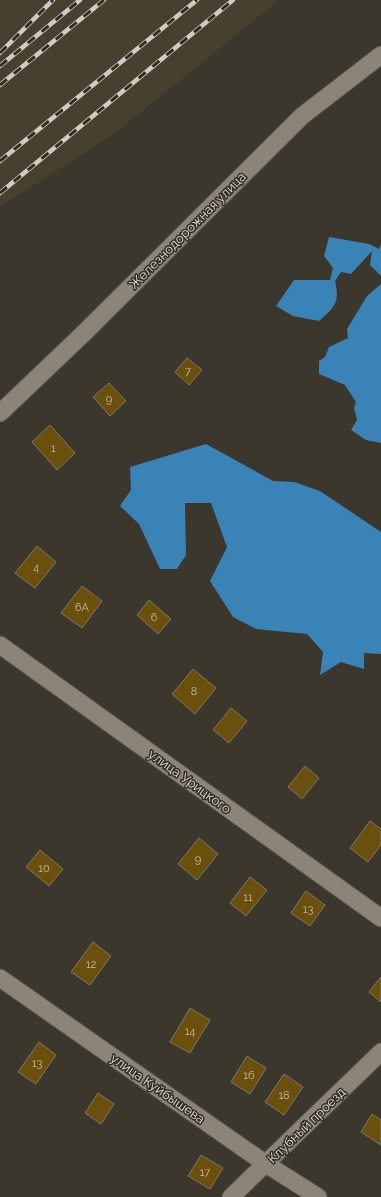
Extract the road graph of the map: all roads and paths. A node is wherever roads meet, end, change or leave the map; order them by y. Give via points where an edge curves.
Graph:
1 (381, 55) edge
2 (0, 413) edge
3 (0, 645) edge
4 (381, 918) edge
5 (0, 978) edge
6 (381, 1052) edge
7 (266, 1164) junction
8 (231, 1197) edge
9 (318, 1197) edge

1 - 2 street, Железнодорожная улица via 302,116 84,334
3 - 4 street, улица Урицкого
5 - 7 street, улица Куйбышева
6 - 7 street, Клубный проезд
7 - 8 street, Клубный проезд
7 - 9 street, улица Куйбышева

